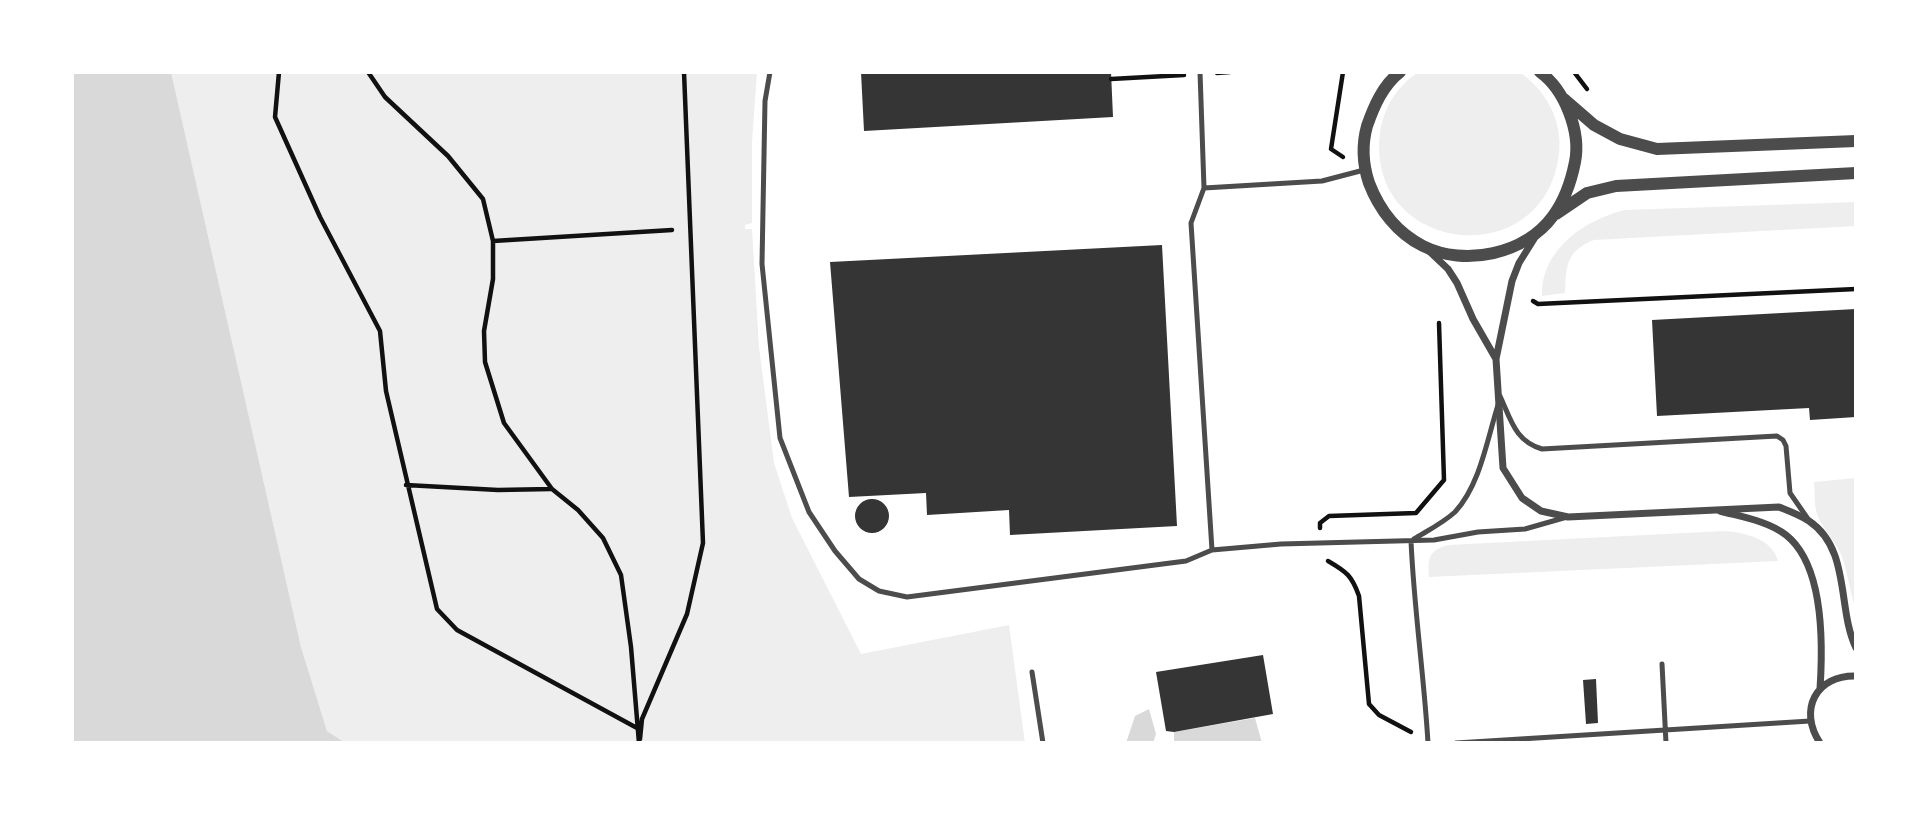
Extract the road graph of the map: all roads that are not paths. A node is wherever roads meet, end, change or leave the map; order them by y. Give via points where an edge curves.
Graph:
1 (769, 72) edge
2 (1540, 72) edge
3 (1200, 73) edge
4 (1396, 73) edge
5 (1561, 96) junction
6 (1856, 141) edge
7 (1365, 170) junction
8 (1856, 173) edge
9 (1204, 188) junction
10 (1553, 216) junction
11 (1538, 232) junction
12 (1423, 246) junction
13 (1496, 359) junction
14 (1496, 389) junction
15 (1497, 405) junction
16 (1713, 509) junction
17 (1568, 517) junction
18 (1810, 521) junction
19 (1411, 541) junction
20 (1212, 550) junction
21 (1856, 648) edge
22 (1662, 664) dead end
23 (1032, 672) dead end
24 (1856, 676) edge
25 (1820, 689) junction
26 (1810, 721) junction
27 (1665, 730) junction
28 (1044, 743) edge
29 (1428, 743) edge
30 (1456, 743) edge
31 (1666, 743) edge
32 (1820, 743) edge

1 - 20 lane via 762,264 780,438 808,512 859,579 879,591 907,597 1186,561
2 - 5 street
3 - 9 lane
4 - 7 street via 1375,103 1364,135
5 - 6 street via 1594,125 1620,139 1657,149
5 - 10 street via 1573,126 1576,158 1569,189
7 - 9 lane via 1322,181
7 - 12 street via 1376,201 1396,227
8 - 10 street via 1616,186 1587,193
9 - 20 lane via 1191,223
10 - 11 street
11 - 12 street via 1512,248 1483,256 1452,255
11 - 13 street via 1512,281
12 - 13 street via 1448,268
13 - 14 street
14 - 15 street
14 - 18 lane via 1519,437 1542,449 1777,436 1786,446 1790,493
15 - 17 street via 1503,468 1510,482 1541,511
15 - 19 lane via 1470,489 1456,511
16 - 17 street
16 - 18 street via 1779,507
16 - 25 street via 1768,525 1786,536 1807,563 1819,614
17 - 19 lane via 1525,530
18 - 21 street via 1835,555
19 - 20 lane
19 - 29 lane
22 - 27 lane
23 - 28 lane
24 - 25 street via 1831,680
25 - 26 street via 1810,709
26 - 27 lane
26 - 32 street
27 - 30 lane
27 - 31 lane

